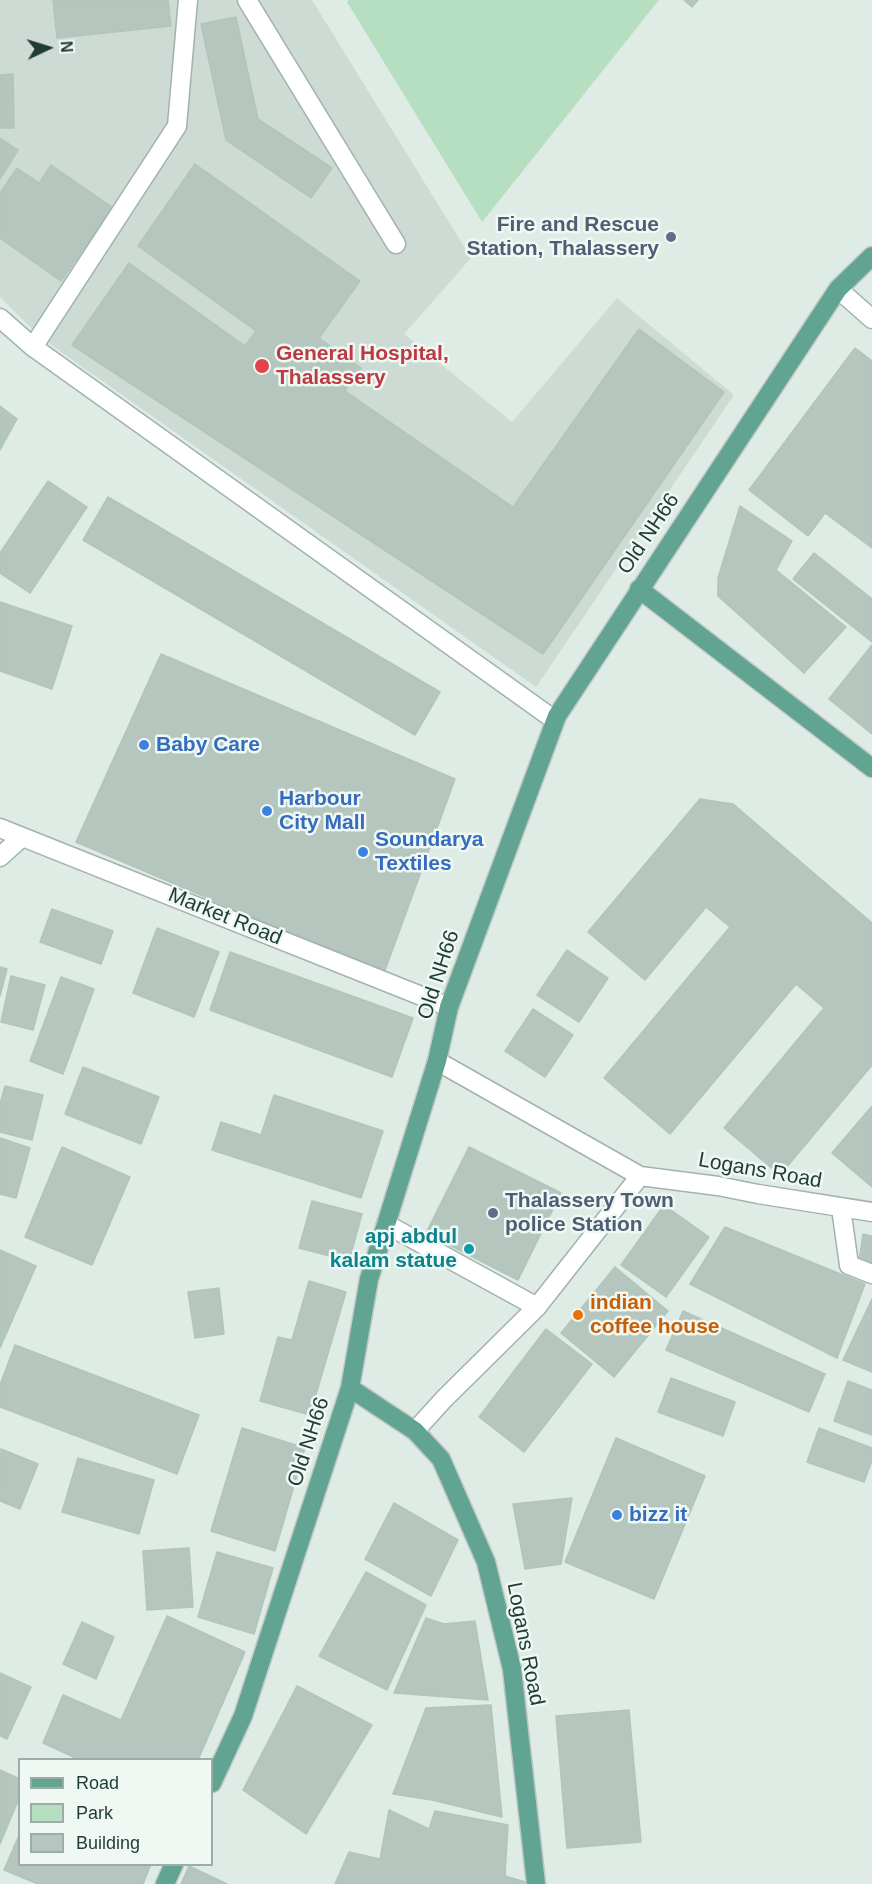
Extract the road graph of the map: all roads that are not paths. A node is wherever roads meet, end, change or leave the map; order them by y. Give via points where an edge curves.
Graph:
1 (188, 0) edge
2 (247, 0) edge
3 (396, 243) dead end
4 (872, 256) edge
5 (838, 289) junction
6 (0, 318) edge
7 (872, 319) edge
8 (33, 347) junction
9 (639, 590) junction
10 (557, 716) junction
11 (872, 768) edge
12 (0, 828) edge
13 (22, 837) junction
14 (0, 857) edge
15 (449, 1007) junction
16 (437, 1061) junction
17 (640, 1176) junction
18 (841, 1208) junction
19 (872, 1212) edge
20 (386, 1224) junction
21 (872, 1274) edge
22 (537, 1307) junction
23 (350, 1388) junction
24 (415, 1431) junction
25 (213, 1782) edge
26 (173, 1866) edge
27 (165, 1884) edge
28 (536, 1884) edge

1 - 8 street via 177,126
2 - 3 street
4 - 5 main road, Old NH66
5 - 7 street
5 - 9 main road, Old NH66
6 - 8 street
8 - 10 street via 549,716
9 - 10 main road, Old NH66
9 - 11 main road
10 - 15 main road, Old NH66
12 - 13 street, Market Road
13 - 14 street
13 - 15 street, Market Road
15 - 16 main road, Old NH66
16 - 17 street, Logans Road
16 - 20 main road, Old NH66
17 - 18 street, Logans Road
17 - 22 street
18 - 19 street, Logans Road
18 - 21 street via 849,1265
20 - 22 street
20 - 23 main road, Old NH66 via 369,1279
22 - 24 street
23 - 24 main road, Logans Road
23 - 25 main road, Old NH66 via 243,1716
24 - 28 main road, Logans Road via 441,1459 486,1562 512,1669
26 - 27 main road

